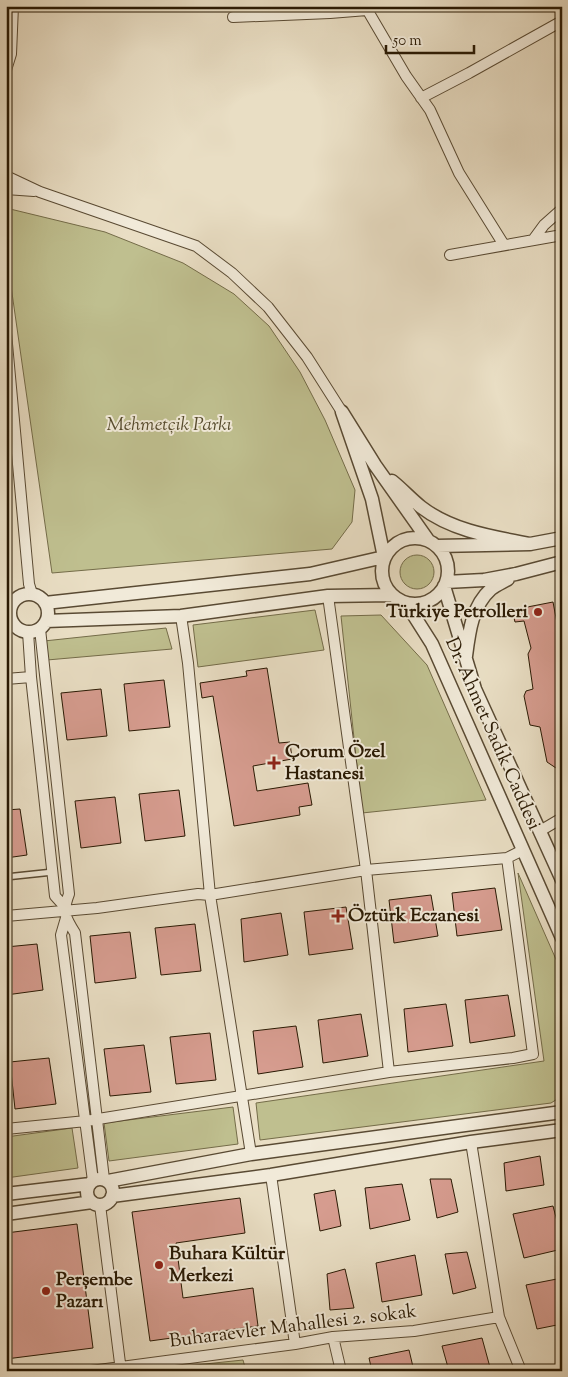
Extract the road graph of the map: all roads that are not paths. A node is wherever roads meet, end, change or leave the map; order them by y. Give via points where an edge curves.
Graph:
1 (13, 6) edge
2 (366, 8) edge
3 (233, 17) dead end
4 (562, 21) edge
5 (6, 70) edge
6 (421, 98) junction
7 (6, 176) edge
8 (6, 189) edge
9 (40, 192) junction
10 (562, 209) edge
11 (562, 235) edge
12 (533, 240) junction
13 (504, 245) junction
14 (450, 255) dead end
15 (6, 333) edge
16 (8, 375) edge
17 (9, 404) edge
18 (342, 412) junction
19 (375, 464) junction
20 (562, 538) edge
21 (432, 543) junction
22 (530, 544) junction
23 (384, 558) junction
24 (562, 562) edge
25 (516, 574) junction
26 (445, 584) junction
27 (32, 594) junction
28 (391, 595) junction
29 (328, 596) junction
30 (10, 602) edge
31 (45, 603) junction
32 (406, 603) junction
33 (181, 616) junction
34 (43, 625) junction
35 (11, 627) edge
36 (28, 632) junction
37 (466, 661) junction
38 (31, 677) junction
39 (6, 679) edge
40 (562, 818) edge
41 (540, 831) junction
42 (523, 850) junction
43 (507, 858) junction
44 (366, 870) junction
45 (53, 872) junction
46 (6, 877) edge
47 (562, 880) edge
48 (210, 895) junction
49 (65, 912) junction
50 (6, 916) edge
51 (562, 938) edge
52 (389, 1072) junction
53 (242, 1096) junction
54 (562, 1112) edge
55 (97, 1119) junction
56 (86, 1121) junction
57 (6, 1129) edge
58 (562, 1130) edge
59 (471, 1142) junction
60 (251, 1154) junction
61 (271, 1175) junction
62 (99, 1181) junction
63 (6, 1194) edge
64 (112, 1196) junction
65 (96, 1204) junction
66 (6, 1214) edge
67 (499, 1317) junction
68 (333, 1337) junction
69 (295, 1344) junction
70 (121, 1368) edge
71 (92, 1371) edge
72 (341, 1371) edge
73 (521, 1371) edge

1 - 5 street via 11,54
2 - 3 street via 330,13
2 - 6 street
4 - 6 street
6 - 13 street via 430,110 459,173
7 - 9 street
8 - 9 street
9 - 18 street via 196,246 232,272 268,307 307,357
10 - 12 street
11 - 12 street
12 - 13 street
13 - 14 street
15 - 16 street
16 - 17 street
17 - 27 street
18 - 19 street
18 - 23 street via 372,499
19 - 21 street
19 - 22 street via 422,508 446,521 480,534
20 - 22 street
21 - 22 street
21 - 23 street via 411,538 402,540 394,544
21 - 26 street via 446,559
23 - 28 street via 382,577
23 - 31 street via 310,574
24 - 25 street
25 - 26 street
25 - 37 street via 492,589 482,600 474,615
26 - 32 street via 439,594 424,603
26 - 37 street
27 - 30 street
27 - 31 street
28 - 29 street
28 - 32 street
29 - 33 street
29 - 44 street
30 - 35 street
31 - 34 street via 48,612
32 - 42 street, Dr. Ahmet Sadık Caddesi via 432,644
33 - 34 street
33 - 48 street
34 - 36 street
34 - 49 street via 69,894
35 - 36 street
36 - 38 street
37 - 41 street via 475,688
38 - 39 street
38 - 45 street
40 - 41 street
41 - 47 street
42 - 43 street
42 - 51 street, Dr. Ahmet Sadık Caddesi
43 - 44 street
43 - 52 street via 533,1054
44 - 48 street
44 - 52 street
45 - 46 lane
45 - 49 street via 55,896
48 - 49 street
48 - 53 street
49 - 50 street
49 - 55 street via 75,933
49 - 56 street via 61,935
52 - 53 street
53 - 55 street
53 - 60 street
54 - 60 street
55 - 56 street
55 - 62 street
56 - 57 street
56 - 62 street
58 - 59 street
59 - 61 street
59 - 67 street
60 - 62 street
61 - 64 street
61 - 69 street
62 - 63 street
62 - 64 street via 112,1188
62 - 65 street via 87,1192
64 - 65 street via 108,1202
65 - 66 street
65 - 70 street
67 - 68 street, Buharaevler Mahallesi 2. sokak via 414,1331
67 - 73 street
68 - 69 street, Buharaevler Mahallesi 2. sokak
68 - 72 street
69 - 70 street, Buharaevler Mahallesi 2. sokak
70 - 71 street, Buharaevler Mahallesi 2. sokak

